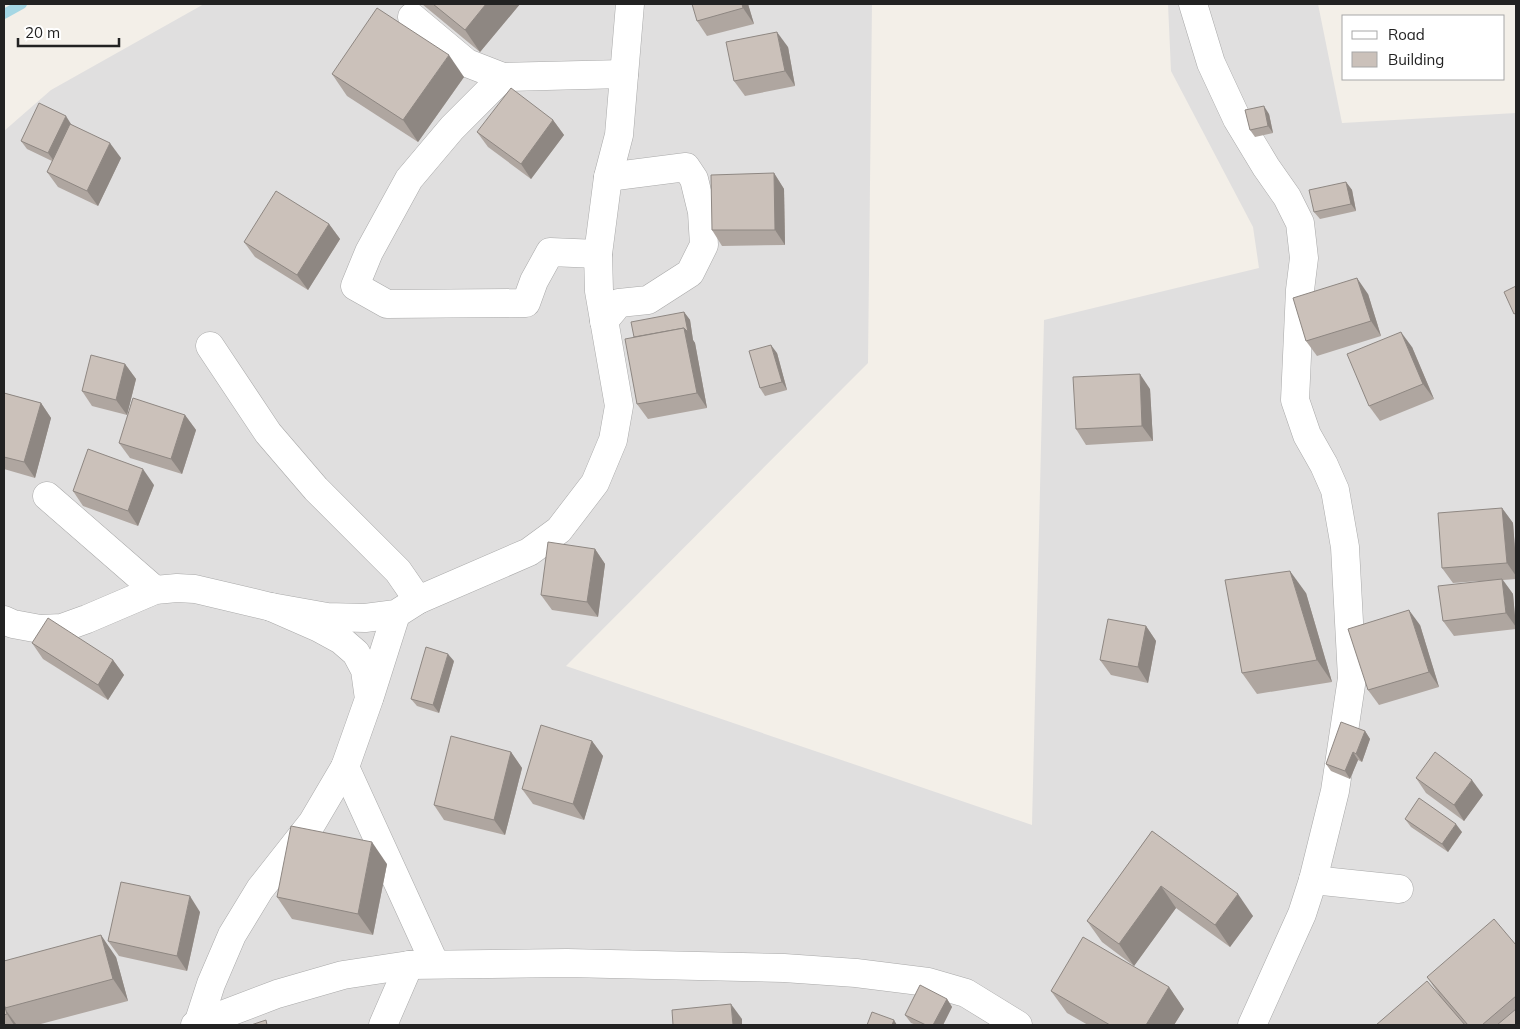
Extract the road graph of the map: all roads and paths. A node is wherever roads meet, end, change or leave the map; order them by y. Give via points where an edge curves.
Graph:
1 (630, 4) edge
2 (1193, 4) edge
3 (412, 18) dead end
4 (624, 74) junction
5 (503, 77) junction
6 (608, 177) junction
7 (598, 254) junction
8 (604, 321) junction
9 (210, 346) dead end
10 (47, 496) dead end
11 (155, 590) junction
12 (407, 607) junction
13 (271, 608) junction
14 (4, 620) edge
15 (369, 699) junction
16 (345, 768) junction
17 (1313, 880) junction
18 (1399, 889) dead end
19 (422, 964) junction
20 (197, 1024) edge
21 (383, 1025) edge
22 (1018, 1025) edge
23 (1252, 1025) edge

1 - 4 street
2 - 17 street via 1211,63 1237,120 1288,197 1300,223 1304,258 1294,400 1307,436 1335,490 1345,547 1352,678 1335,791
3 - 5 street via 467,63
4 - 5 street
4 - 6 street via 619,135
5 - 7 street via 452,128 409,179 369,252 355,286 387,304 526,302 550,252
6 - 7 street
6 - 8 street via 686,167 694,179 702,212 704,245 690,273 648,300 619,303
7 - 8 street
8 - 12 street via 619,406 613,440 595,483 559,530 529,552
9 - 12 street via 268,433 316,489 398,570
10 - 11 street
11 - 13 street via 195,589
11 - 14 street via 62,628 40,629
12 - 13 street via 365,618 327,617
12 - 15 street
13 - 15 street via 319,628 356,653 365,670
15 - 16 street
16 - 19 street
16 - 20 street via 312,823 260,889 232,935
17 - 18 street
17 - 23 street via 1302,914
19 - 20 street via 344,975 277,994
19 - 21 street
19 - 22 street via 567,963 784,968 856,973 928,982 966,993

